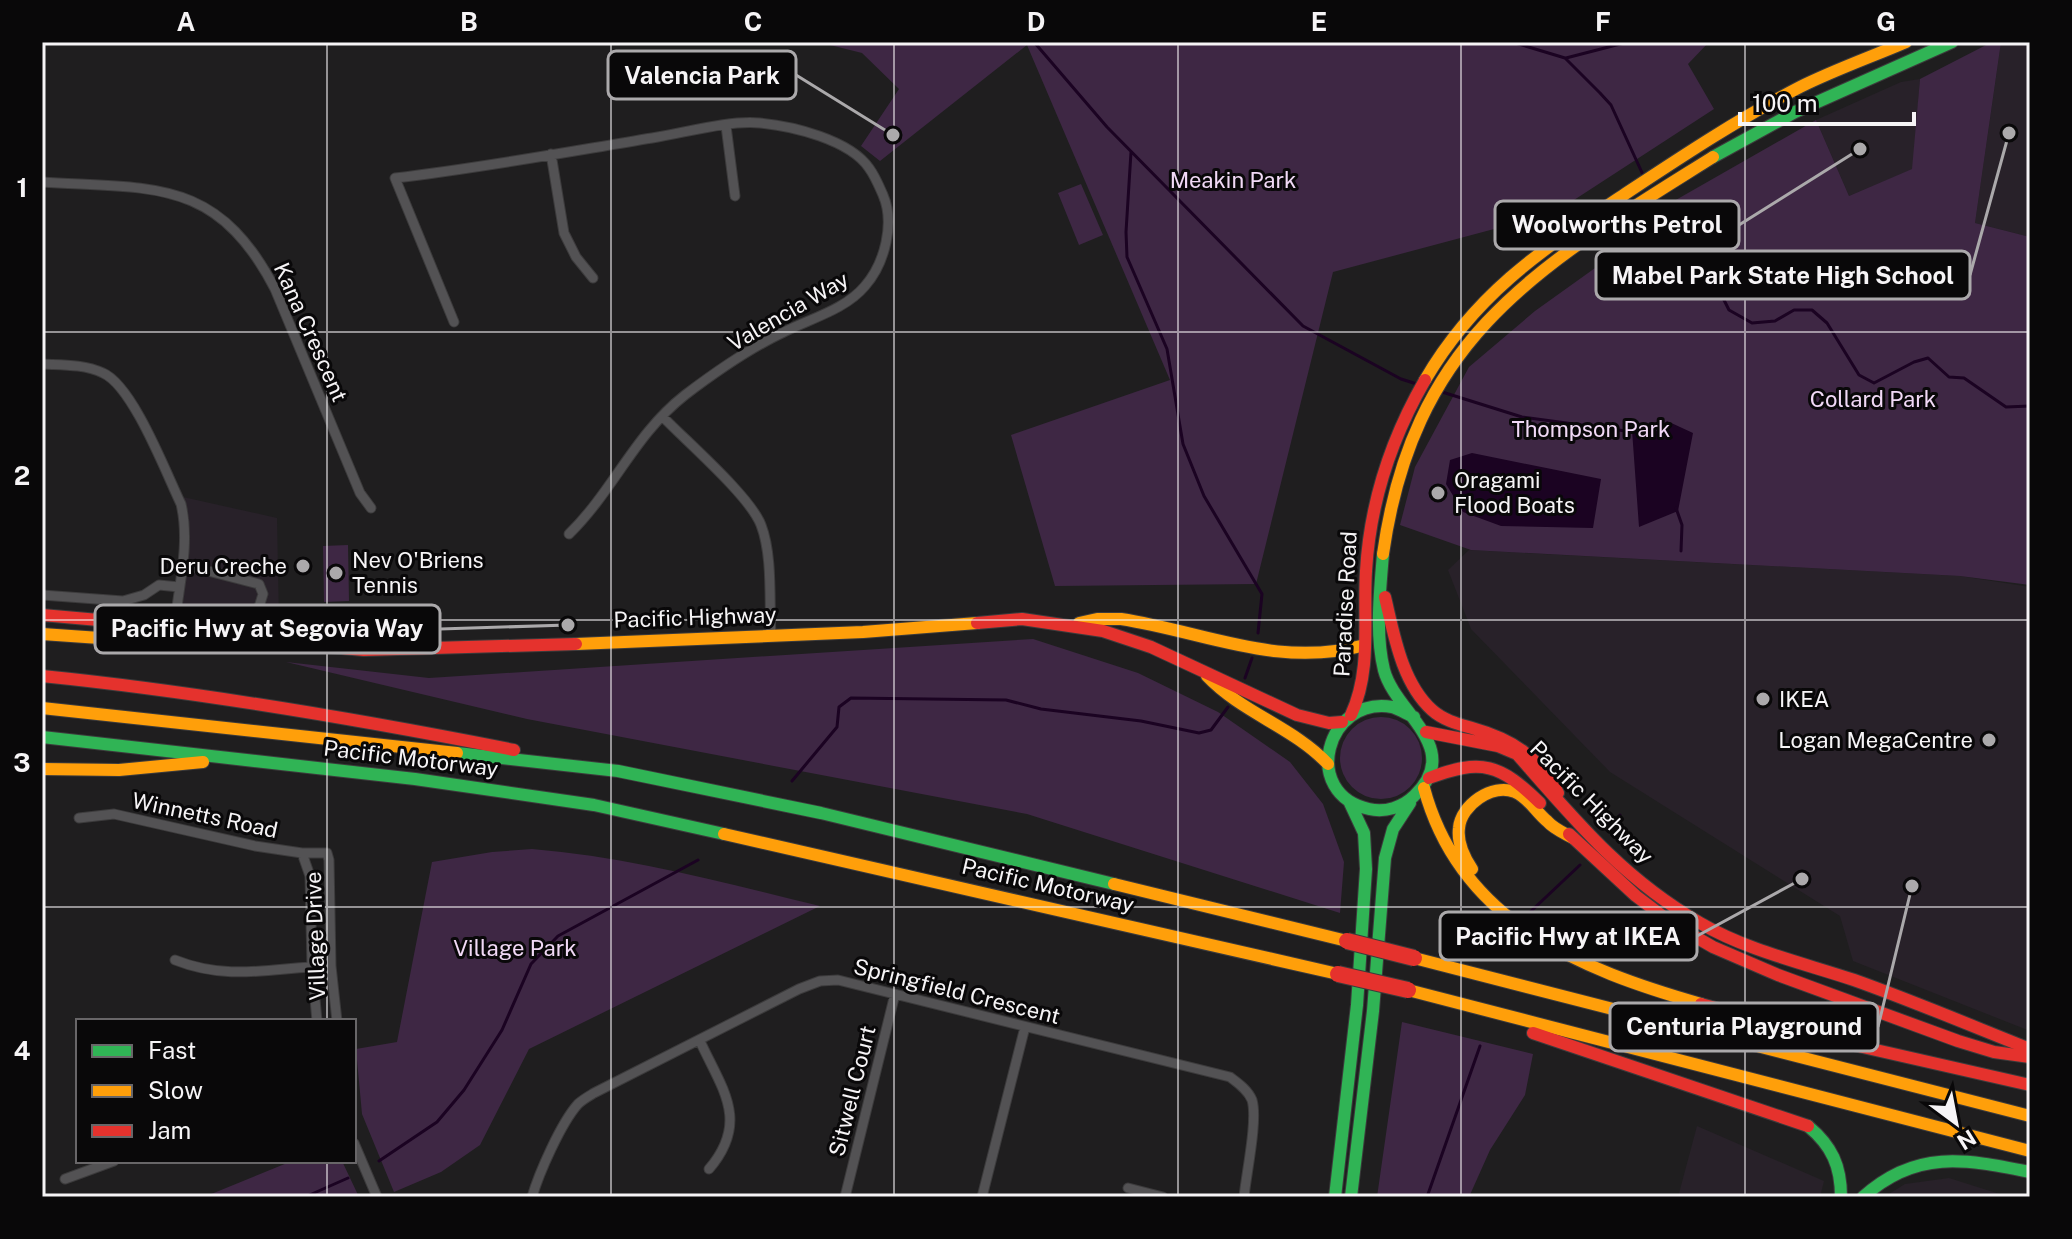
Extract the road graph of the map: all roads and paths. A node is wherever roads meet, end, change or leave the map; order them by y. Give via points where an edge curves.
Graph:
1 (1906, 42) edge
2 (1952, 42) edge
3 (726, 126) junction
4 (551, 154) junction
5 (1666, 178) junction
6 (42, 182) edge
7 (735, 196) dead end
8 (593, 278) dead end
9 (454, 322) dead end
10 (42, 364) edge
11 (662, 416) junction
12 (1407, 430) junction
13 (371, 508) dead end
14 (569, 534) dead end
15 (181, 564) junction
16 (1381, 578) junction
17 (179, 587) junction
18 (42, 595) edge
19 (259, 607) dead end
20 (42, 615) edge
21 (1079, 623) junction
22 (174, 633) junction
23 (42, 634) edge
24 (771, 636) junction
25 (1365, 645) junction
26 (42, 676) edge
27 (1207, 676) junction
28 (42, 708) edge
29 (1414, 717) junction
30 (1346, 719) junction
31 (1426, 732) junction
32 (42, 737) edge
33 (240, 759) junction
34 (1328, 764) junction
35 (42, 769) edge
36 (618, 771) junction
37 (1426, 783) junction
38 (1349, 801) junction
39 (1412, 801) junction
40 (1562, 804) junction
41 (79, 818) dead end
42 (1573, 838) junction
43 (325, 852) joint
44 (302, 853) junction
45 (1487, 896) junction
46 (175, 960) dead end
47 (312, 966) junction
48 (331, 966) junction
49 (1408, 990) junction
50 (895, 994) junction
51 (317, 1019) edge
52 (337, 1019) edge
53 (1025, 1027) junction
54 (700, 1041) junction
55 (2030, 1049) edge
56 (2030, 1057) edge
57 (2030, 1085) edge
58 (2030, 1116) edge
59 (356, 1148) edge
60 (2030, 1151) edge
61 (109, 1163) edge
62 (709, 1169) dead end
63 (2030, 1172) edge
64 (65, 1179) dead end
65 (1128, 1188) dead end
66 (377, 1197) edge
67 (532, 1197) edge
68 (845, 1197) edge
69 (982, 1197) edge
70 (1163, 1197) edge
71 (1244, 1197) edge
72 (1335, 1197) edge
73 (1351, 1197) edge
74 (1841, 1197) edge
75 (1863, 1197) edge

1 - 5 main road, Paradise Road via 1748,116
2 - 5 main road, Paradise Road via 1797,111
3 - 4 street, Valencia Way
3 - 7 street
3 - 11 street, Valencia Way via 779,126 844,146 868,165 886,203 885,246 876,269 851,299 757,346
4 - 8 street via 564,233
4 - 9 street, Valencia Way via 395,178
5 - 12 main road, Paradise Road via 1526,262 1492,293 1461,327
6 - 13 street, Kana Crescent via 179,194 235,229 275,289 360,493
10 - 15 street via 86,367 119,384 181,504
11 - 14 street, Valencia Way
11 - 24 street via 751,506 761,525
12 - 16 main road, Paradise Road
12 - 25 main road, Paradise Road via 1383,474 1371,521
15 - 17 street
15 - 19 street via 259,584
16 - 29 main road, Paradise Road via 1385,675
16 - 40 main road via 1401,655 1422,700 1448,720 1524,747 1551,776
17 - 18 street via 159,585 123,601
17 - 22 street
20 - 22 main road, Pacific Highway via 144,624
21 - 24 main road, Pacific Highway via 1022,619
21 - 25 main road via 1089,618 1129,621 1285,654 1316,655
21 - 27 main road, Pacific Highway via 1154,648
22 - 23 main road, Pacific Highway via 143,641
22 - 24 main road, Pacific Highway via 364,650
25 - 30 main road, Paradise Road via 1363,689
26 - 36 main road via 122,683 373,723
27 - 30 main road, Pacific Highway via 1322,723
27 - 34 main road, Pacific Highway via 1306,743
28 - 36 main road, Pacific Motorway
29 - 30 main road via 1394,707 1372,707
29 - 31 main road
30 - 34 main road via 1333,735
31 - 37 main road via 1433,754
31 - 40 main road, Pacific Highway via 1517,754
32 - 33 main road, Pacific Motorway
33 - 35 main road via 119,770
33 - 49 main road, Pacific Motorway, bridge via 594,805
34 - 38 main road via 1338,791
36 - 58 main road, Pacific Motorway, bridge via 821,813 1347,941
37 - 39 main road
37 - 42 main road, Pacific Highway via 1474,763 1495,767 1516,778
37 - 45 main road via 1433,826 1444,847
38 - 39 main road via 1369,810 1391,810
38 - 72 main road via 1364,833 1366,869
39 - 73 main road via 1389,837 1385,858
40 - 55 main road, Pacific Highway via 1604,852 1700,923
41 - 44 street, Winnetts Road via 114,814
42 - 45 main road via 1551,826 1514,792 1500,790 1479,798 1462,813 1458,831 1464,858
42 - 56 main road, Pacific Highway via 1662,917 1713,947 1953,1039
43 - 44 street, Winnetts Road
43 - 48 street, Village Drive
44 - 47 street, Village Drive via 310,876
45 - 57 main road via 1513,921 1570,957 1622,980 1778,1028
46 - 47 street via 229,973
47 - 48 street
47 - 51 street, Village Drive
48 - 52 street, Village Drive
49 - 60 main road, Pacific Motorway
49 - 74 main road via 1808,1126 1834,1153
50 - 53 street, Springfield Crescent
50 - 54 street, Springfield Crescent via 838,980 820,981
50 - 68 street, Sitwell Court
53 - 69 street
53 - 71 street, Springfield Crescent via 1230,1077 1244,1087 1253,1116
54 - 62 street via 732,1119 721,1155
54 - 67 street, Springfield Crescent via 578,1104
59 - 66 street
61 - 64 street
63 - 75 main road via 1940,1160 1887,1176
65 - 70 street

